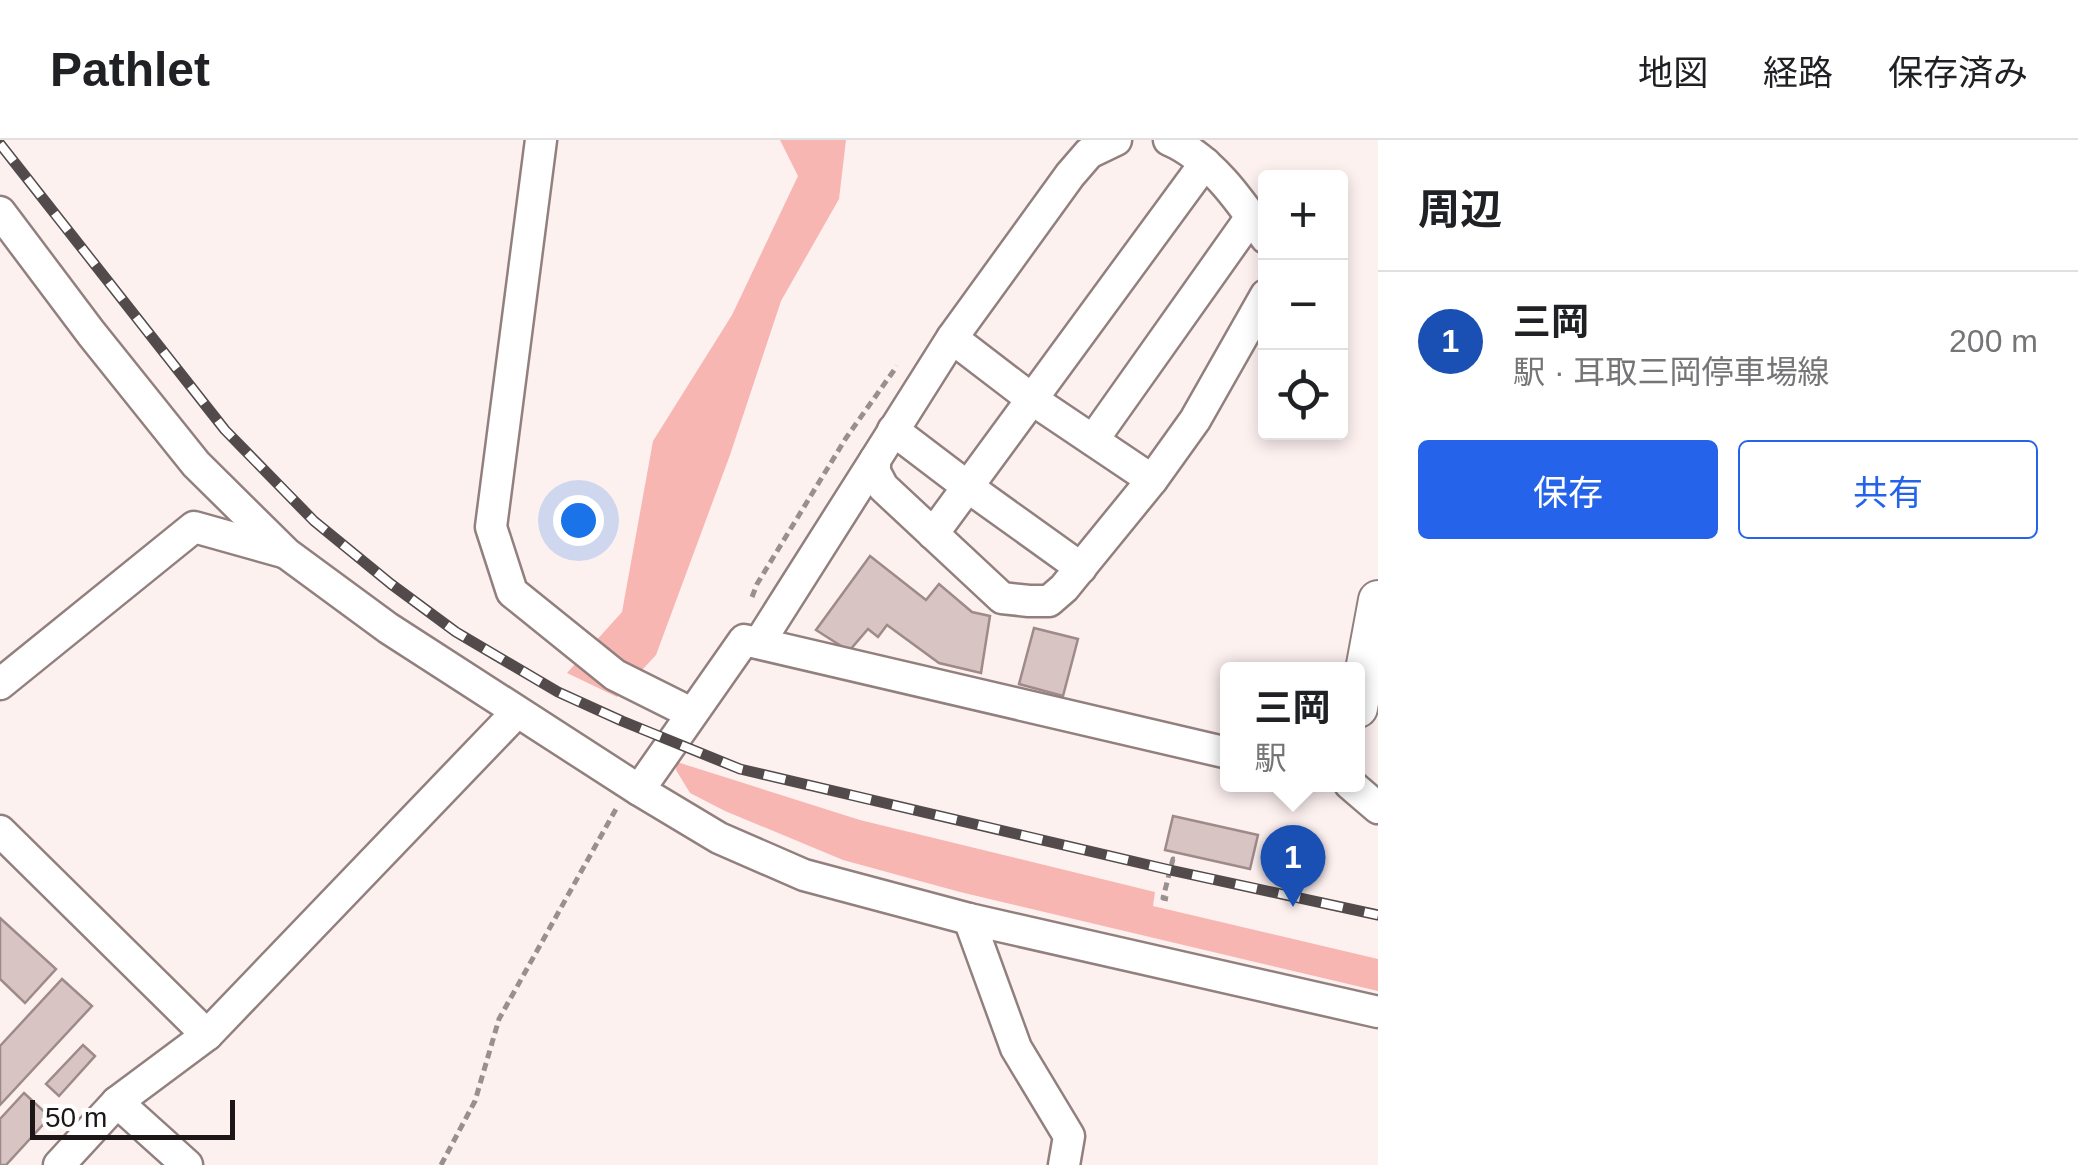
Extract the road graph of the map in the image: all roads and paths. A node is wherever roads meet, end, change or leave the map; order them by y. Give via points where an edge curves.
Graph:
1 (541, 140) edge
2 (1116, 140) edge
3 (1169, 140) edge
4 (1205, 164) junction
5 (0, 212) edge
6 (1258, 228) edge
7 (1258, 308) edge
8 (952, 338) junction
9 (1033, 400) junction
10 (893, 430) junction
11 (1093, 440) junction
12 (875, 460) junction
13 (1152, 480) junction
14 (968, 488) junction
15 (933, 534) junction
16 (286, 553) junction
17 (1081, 568) junction
18 (1378, 600) edge
19 (759, 643) junction
20 (1365, 670) edge
21 (0, 684) edge
22 (516, 712) junction
23 (691, 713) junction
24 (1220, 750) edge
25 (634, 787) junction
26 (0, 832) edge
27 (1177, 860) dead end
28 (1168, 899) dead end
29 (969, 919) junction
30 (1378, 1012) edge
31 (207, 1035) junction
32 (117, 1102) junction
33 (59, 1165) edge
34 (186, 1165) edge
35 (441, 1165) edge
36 (1064, 1165) edge

1 - 23 street via 491,527 512,592 616,676
2 - 8 street via 1089,153 1070,175
3 - 4 street
4 - 6 street
4 - 9 street
5 - 16 street via 196,464
6 - 11 street
7 - 13 street via 1195,420
8 - 9 street
8 - 10 street
9 - 11 street
9 - 14 street
10 - 12 street
10 - 14 street
11 - 13 street
12 - 15 street via 883,487
12 - 19 street
13 - 17 street
14 - 15 street
14 - 17 street
15 - 17 street via 1002,598 1049,601
16 - 21 street via 194,527
16 - 22 street
18 - 20 main road
19 - 23 street via 744,640
19 - 24 street
22 - 25 street
22 - 31 street
23 - 25 street via 674,744
25 - 29 street via 720,838 804,874
25 - 35 path via 498,1019 474,1101
26 - 31 street
27 - 28 path via 1172,859 1163,898
29 - 30 street
29 - 36 street via 1016,1048 1069,1136
31 - 32 street
32 - 33 street
32 - 34 street

